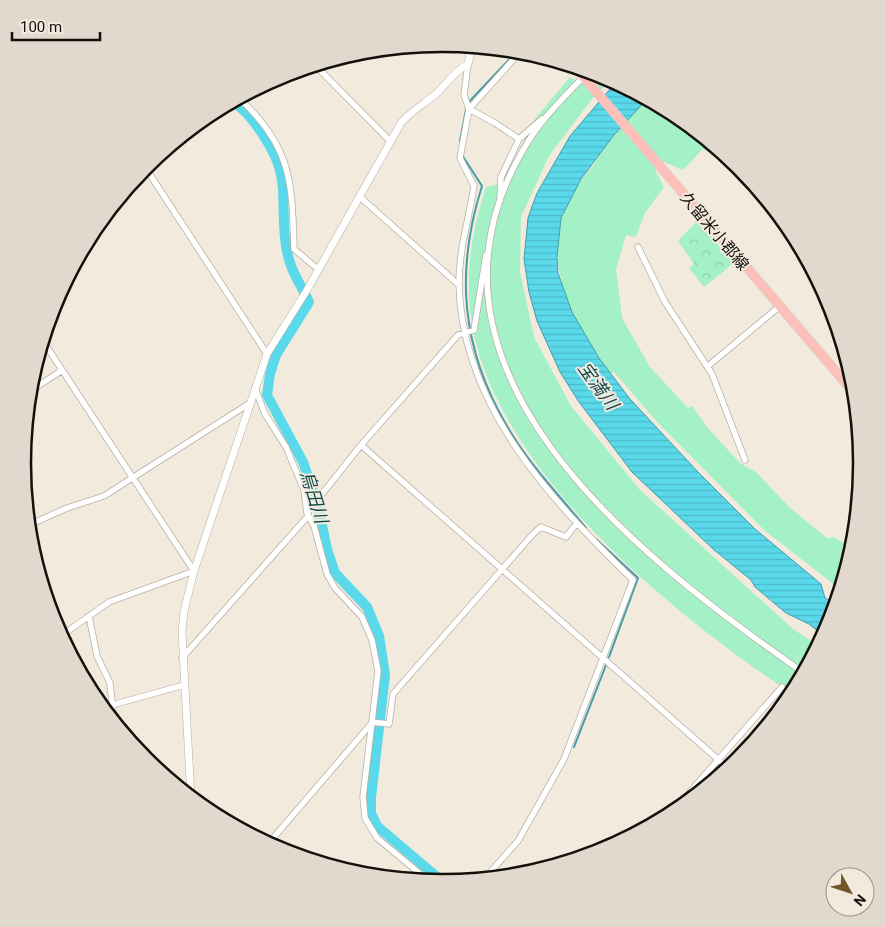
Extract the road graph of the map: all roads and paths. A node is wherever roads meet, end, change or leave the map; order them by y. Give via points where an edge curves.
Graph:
1 (470, 53) edge
2 (514, 59) edge
3 (468, 64) junction
4 (321, 71) edge
5 (584, 78) edge
6 (589, 80) edge
7 (245, 103) edge
8 (469, 109) junction
9 (548, 115) junction
10 (519, 139) junction
11 (391, 142) junction
12 (150, 175) edge
13 (360, 197) junction
14 (500, 203) junction
15 (489, 246) junction
16 (638, 247) dead end
17 (319, 270) junction
18 (459, 285) junction
19 (780, 306) junction
20 (464, 331) junction
21 (48, 348) edge
22 (267, 354) junction
23 (708, 366) junction
24 (62, 371) junction
25 (846, 383) edge
26 (39, 386) edge
27 (255, 388) junction
28 (250, 403) junction
29 (361, 444) junction
30 (745, 460) dead end
31 (132, 478) junction
32 (307, 515) junction
33 (36, 521) edge
34 (576, 524) junction
35 (502, 570) junction
36 (194, 571) junction
37 (89, 616) junction
38 (68, 631) edge
39 (182, 658) junction
40 (604, 659) junction
41 (799, 669) edge
42 (184, 685) junction
43 (782, 687) dead end
44 (112, 705) junction
45 (112, 709) edge
46 (374, 722) junction
47 (718, 760) junction
48 (723, 764) edge
49 (190, 789) edge
50 (690, 792) edge
51 (273, 838) edge
52 (491, 872) edge
53 (421, 874) edge

1 - 3 street
2 - 8 street
3 - 8 street via 466,100
3 - 11 street via 459,68 434,95 408,115
4 - 11 street
5 - 9 street
6 - 19 main road, 久留米小郡線
7 - 17 street via 278,145 287,166 292,195 294,249
8 - 10 street
8 - 18 street via 460,158 474,186 462,244
9 - 10 street
9 - 14 street via 520,156
10 - 14 street via 502,177
11 - 13 street
12 - 22 street
13 - 17 street
13 - 18 street
14 - 15 street
15 - 20 street via 483,261 476,326 474,330
15 - 41 street via 488,298 500,352 519,397 553,450 611,520 664,568
16 - 23 street via 665,302
17 - 22 street
18 - 20 street
19 - 23 street
19 - 25 main road, 久留米小郡線
20 - 29 street
20 - 34 street via 477,376 503,429 538,479
21 - 24 street
22 - 27 street
23 - 30 street
24 - 26 street
24 - 31 street
27 - 28 street
27 - 32 street via 265,414 294,465 304,490
28 - 31 street
28 - 36 street
29 - 32 street
29 - 35 street
31 - 33 street via 104,496
31 - 36 street
32 - 39 street
32 - 46 street via 314,526 326,574 362,617 372,640 378,671
34 - 35 street via 566,537 541,527
34 - 40 street via 633,580
35 - 40 street
35 - 46 street via 393,694 389,724
36 - 37 street via 132,592
36 - 39 street via 183,619
37 - 38 street
37 - 44 street via 97,656 110,683
39 - 42 street
40 - 47 street
40 - 52 street via 560,766 518,841
42 - 44 street
42 - 49 street
43 - 47 street
44 - 45 street
46 - 51 street
46 - 53 street via 363,797 365,818 378,838
47 - 48 street
47 - 50 street

